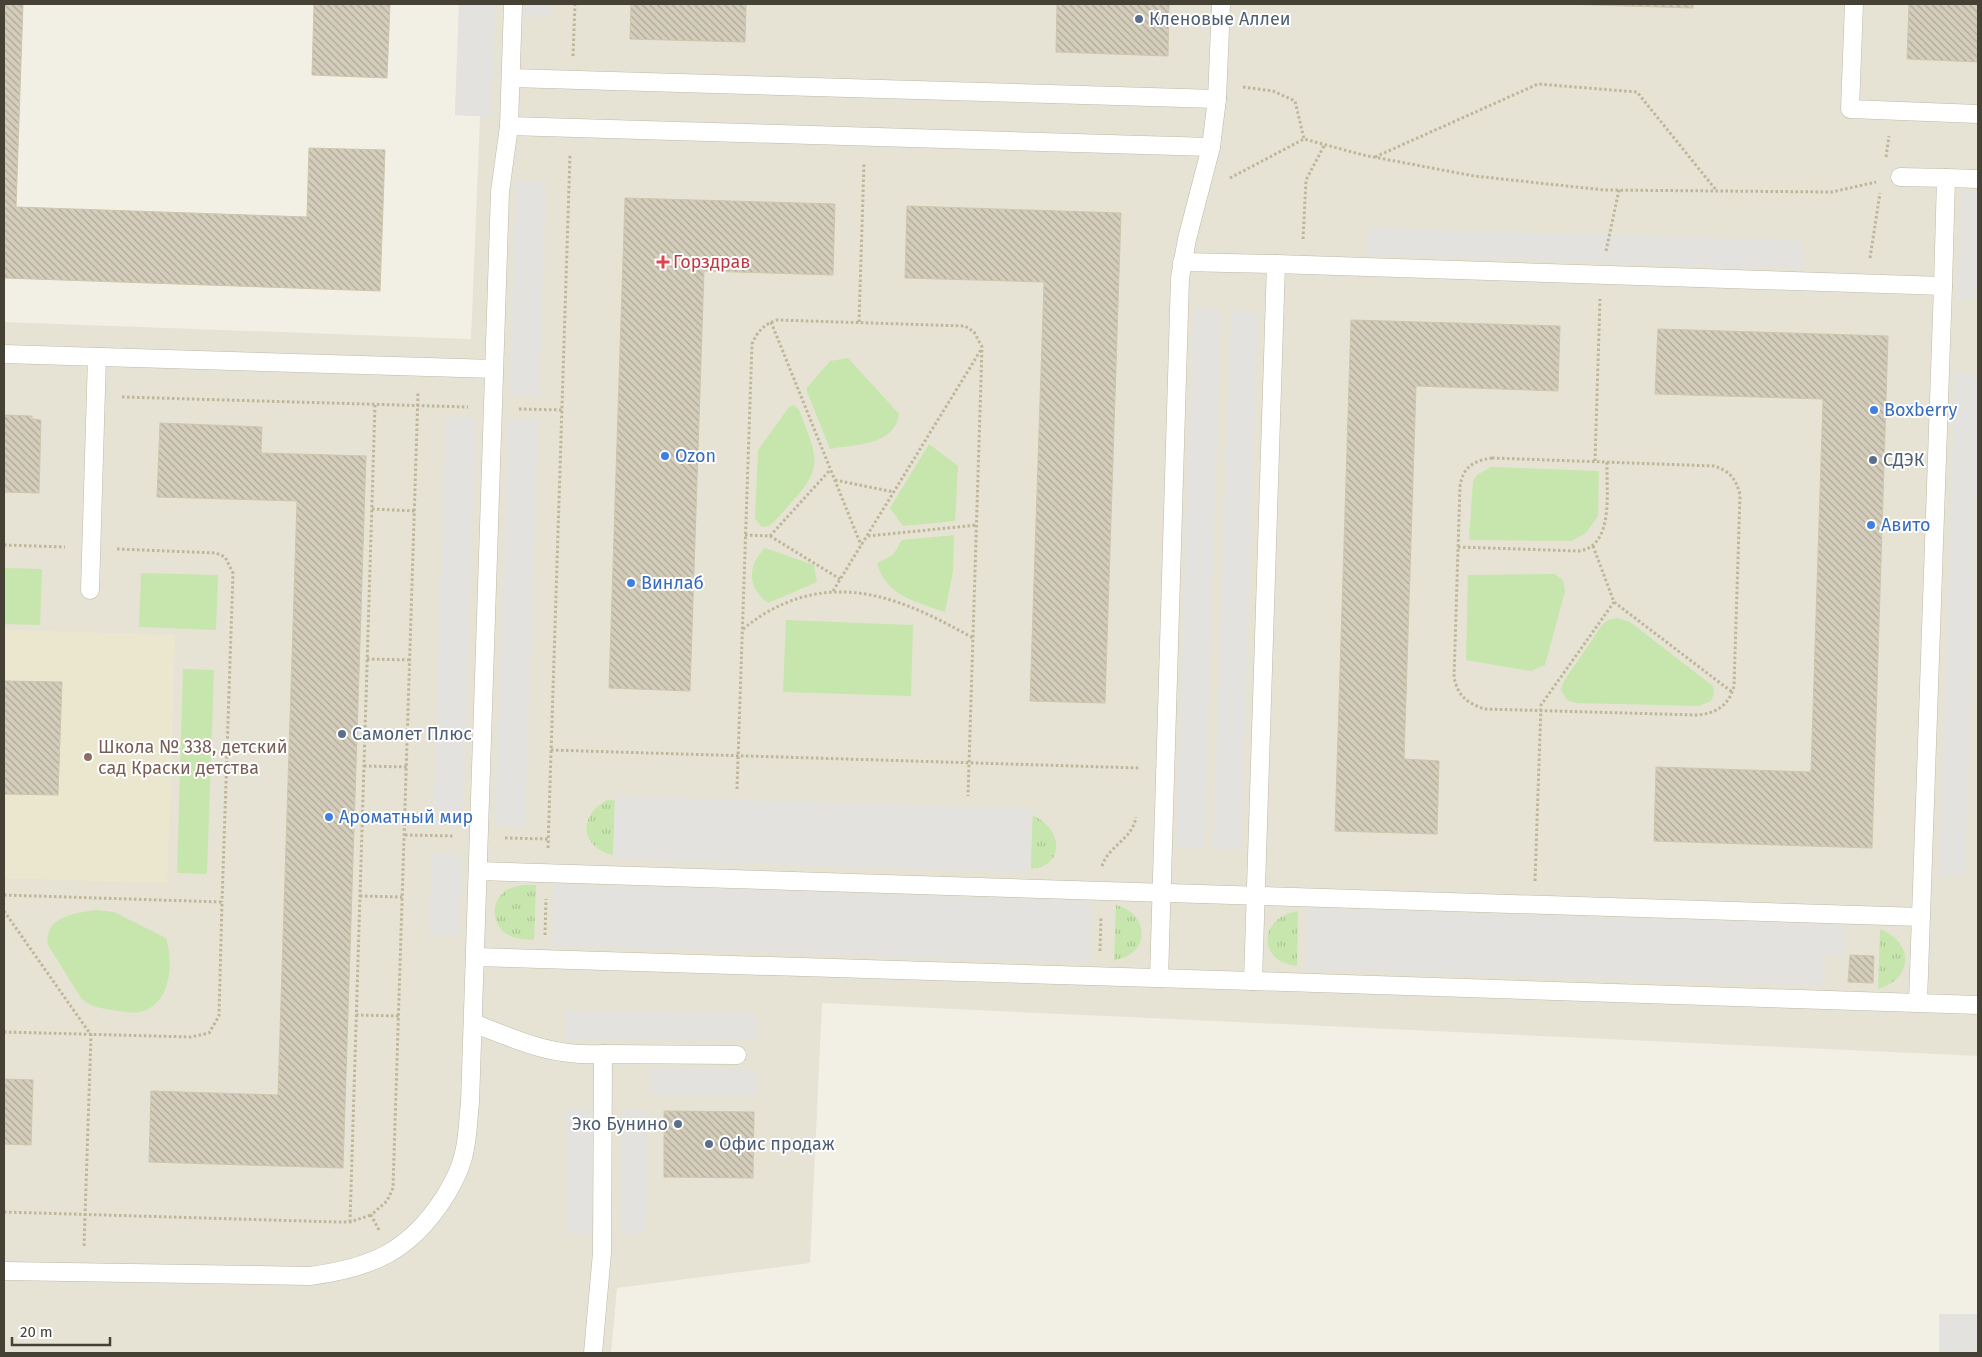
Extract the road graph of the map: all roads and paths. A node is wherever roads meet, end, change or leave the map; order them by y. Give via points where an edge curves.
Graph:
1 (513, 4) edge
2 (575, 4) edge
3 (1220, 4) edge
4 (1854, 4) edge
5 (511, 78) junction
6 (573, 79) junction
7 (1218, 91) junction
8 (1893, 111) junction
9 (1978, 114) edge
10 (509, 126) junction
11 (571, 128) junction
12 (865, 138) junction
13 (1304, 139) junction
14 (1325, 144) junction
15 (1211, 147) junction
16 (1375, 157) junction
17 (1900, 177) joint
18 (1946, 178) junction
19 (1978, 179) edge
20 (1882, 181) junction
21 (1619, 190) junction
22 (1717, 191) junction
23 (1201, 193) junction
24 (1182, 262) junction
25 (1276, 264) junction
26 (1302, 264) junction
27 (1601, 274) junction
28 (1866, 283) junction
29 (1943, 286) junction
30 (771, 322) junction
31 (859, 322) junction
32 (982, 348) junction
33 (4, 354) edge
34 (97, 357) junction
35 (419, 367) junction
36 (494, 369) junction
37 (96, 396) junction
38 (375, 405) junction
39 (418, 406) junction
40 (493, 408) junction
41 (562, 410) junction
42 (1595, 461) junction
43 (1607, 462) junction
44 (830, 470) junction
45 (834, 480) junction
46 (894, 492) junction
47 (372, 509) junction
48 (415, 511) junction
49 (977, 525) junction
50 (746, 534) junction
51 (770, 536) junction
52 (867, 536) junction
53 (4, 545) edge
54 (861, 545) junction
55 (1593, 546) junction
56 (1458, 547) junction
57 (91, 548) junction
58 (840, 579) junction
59 (90, 590) dead end
60 (833, 591) junction
61 (1614, 602) junction
62 (742, 629) junction
63 (974, 638) junction
64 (367, 659) junction
65 (410, 660) junction
66 (1732, 692) junction
67 (1540, 710) junction
68 (551, 750) junction
69 (738, 755) junction
70 (969, 763) junction
71 (364, 766) junction
72 (407, 767) junction
73 (1166, 769) junction
74 (737, 789) dead end
75 (968, 796) dead end
76 (478, 871) junction
77 (547, 873) junction
78 (1162, 893) junction
79 (4, 895) edge
80 (360, 896) junction
81 (1256, 896) junction
82 (402, 898) junction
83 (222, 902) junction
84 (1534, 904) junction
85 (4, 911) edge
86 (1921, 916) junction
87 (475, 957) junction
88 (544, 960) junction
89 (1159, 978) junction
90 (1253, 981) junction
91 (1918, 1002) junction
92 (1978, 1005) edge
93 (356, 1015) junction
94 (399, 1016) junction
95 (473, 1023) junction
96 (4, 1032) edge
97 (91, 1035) junction
98 (603, 1054) junction
99 (737, 1055) dead end
100 (4, 1212) edge
101 (85, 1214) junction
102 (371, 1215) junction
103 (350, 1222) junction
104 (391, 1252) junction
105 (4, 1271) edge
106 (84, 1272) junction
107 (593, 1353) edge

1 - 5 lane
2 - 6 path
3 - 7 lane
4 - 8 lane via 1850,109
5 - 6 lane
5 - 10 lane
6 - 7 lane
7 - 13 path via 1273,91 1295,101
7 - 15 lane
8 - 9 lane
8 - 20 path
10 - 11 lane
10 - 36 lane via 500,192
11 - 12 lane
11 - 41 path
12 - 15 lane
12 - 31 path
13 - 14 path
13 - 23 path
14 - 16 path
14 - 26 path via 1306,180
15 - 23 lane
16 - 21 path via 1474,176
16 - 22 path via 1538,84 1637,92
17 - 18 lane
17 - 20 path
18 - 19 lane
18 - 29 lane
20 - 22 path via 1832,192
20 - 28 path
21 - 22 path
21 - 27 path
23 - 24 lane
24 - 25 lane
24 - 73 lane
25 - 26 lane
25 - 81 lane
26 - 27 lane
27 - 28 lane
27 - 42 path
28 - 29 lane
29 - 86 lane
30 - 31 path
30 - 44 path
30 - 50 path via 756,334 752,344
31 - 32 path via 965,326 974,332
32 - 46 path
32 - 49 path
33 - 34 lane
34 - 35 lane
34 - 37 lane
35 - 36 lane
35 - 39 path
36 - 40 lane
37 - 38 path
37 - 57 lane
38 - 39 path
38 - 47 path
39 - 40 path
39 - 48 path
40 - 41 path
40 - 76 lane
41 - 68 path
42 - 43 path
42 - 56 path via 1477,460 1467,467 1462,476
43 - 55 path via 1604,527
43 - 66 path via 1714,466 1728,472 1737,483 1740,495
44 - 45 path
44 - 51 path
45 - 46 path
45 - 54 path
46 - 52 path
47 - 48 path
47 - 64 path
48 - 65 path
49 - 52 path
49 - 63 path
50 - 51 path
50 - 62 path
51 - 58 path
52 - 54 path
53 - 57 path
54 - 58 path
55 - 56 path via 1579,551
55 - 61 path
56 - 67 path via 1456,687 1468,703 1484,708
57 - 59 lane
57 - 83 path via 216,553 229,563 233,574
58 - 60 path
60 - 62 path via 796,599 771,610
60 - 63 path via 864,593 902,603
61 - 66 path
61 - 67 path
62 - 69 path
63 - 70 path
64 - 65 path
64 - 71 path
65 - 72 path
66 - 67 path via 1722,708 1710,714
67 - 84 path
68 - 69 path
68 - 77 path
69 - 70 path
69 - 74 path
70 - 73 path
70 - 75 path
71 - 72 path
71 - 80 path
72 - 82 path
73 - 78 lane
76 - 77 lane
76 - 87 lane
77 - 78 lane
77 - 88 path
78 - 81 lane
78 - 89 lane
79 - 83 path
80 - 82 path
80 - 93 path
81 - 84 lane
81 - 90 lane
82 - 94 path
83 - 97 path via 219,1016 209,1033 191,1037
84 - 86 lane
85 - 97 path
86 - 91 lane
87 - 88 lane
87 - 95 lane
88 - 89 lane
89 - 90 lane
90 - 91 lane
91 - 92 lane
93 - 94 path
93 - 103 path
94 - 102 path via 393,1188 387,1201
95 - 98 lane via 546,1051 569,1055
95 - 104 lane via 464,1154 453,1184 431,1217
96 - 97 path
97 - 101 path
98 - 99 lane
98 - 107 lane via 602,1253
100 - 101 path
101 - 103 path
101 - 106 path
102 - 103 path
102 - 104 path
104 - 106 lane via 347,1271 310,1276
105 - 106 lane

